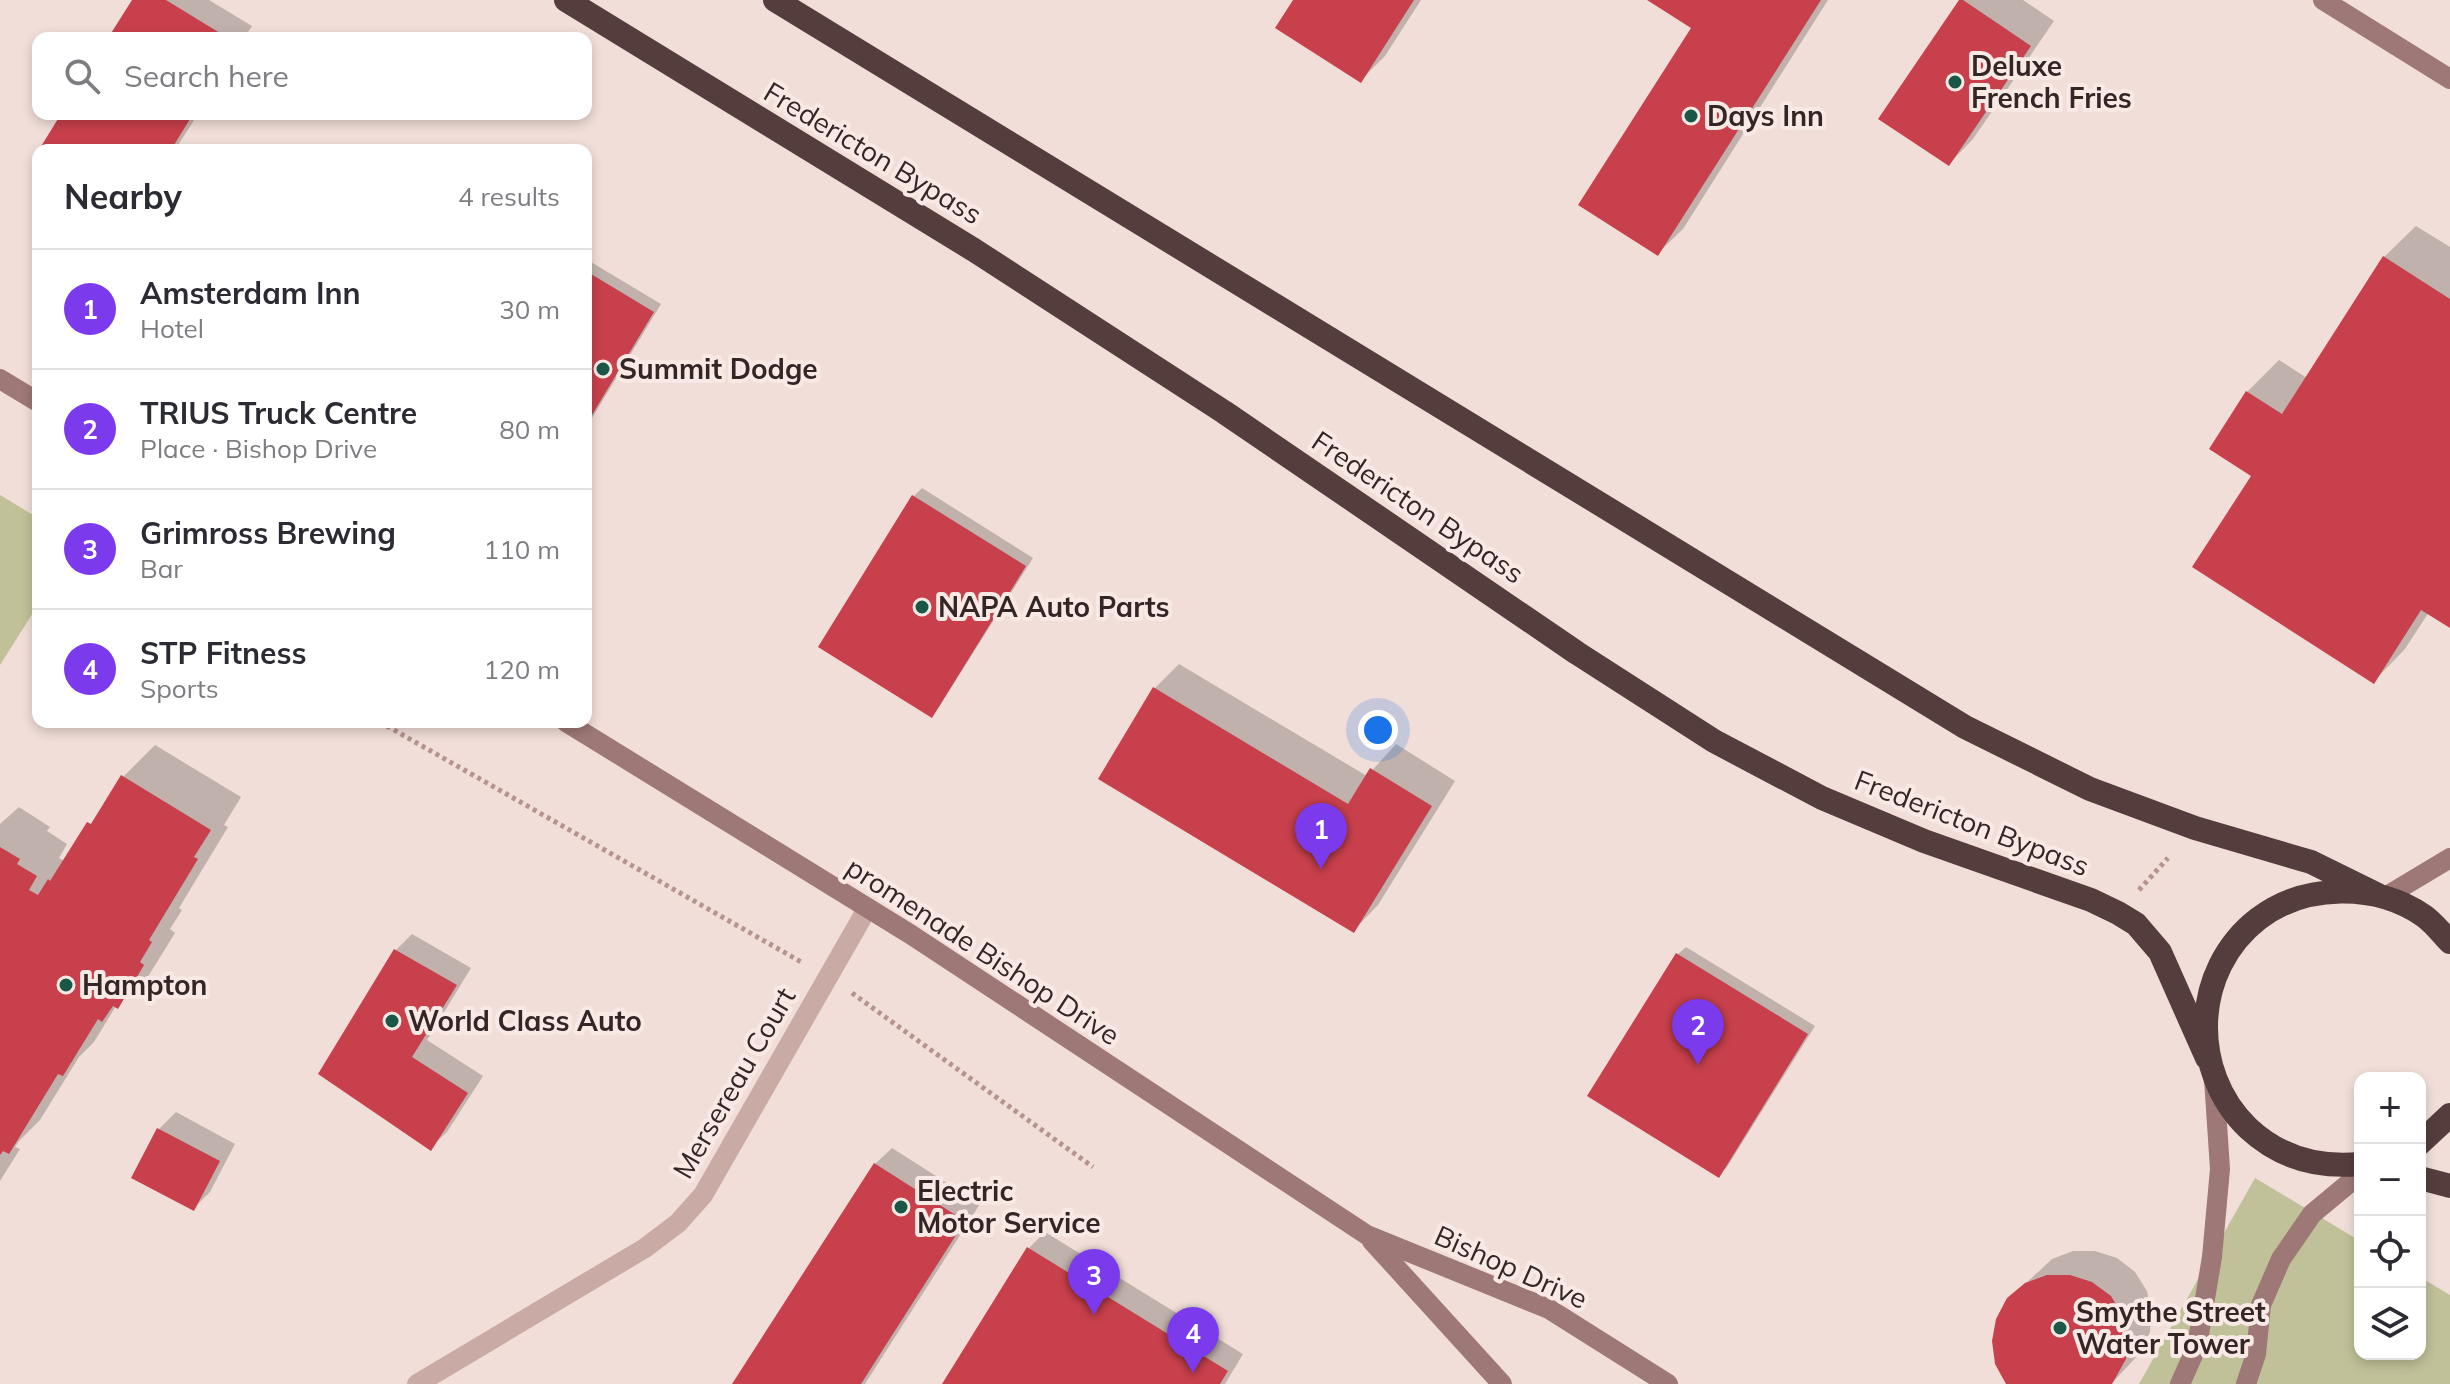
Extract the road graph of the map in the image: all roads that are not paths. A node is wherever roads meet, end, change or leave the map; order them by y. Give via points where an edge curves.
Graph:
1 (566, 0) edge
2 (775, 0) edge
3 (2323, 0) edge
4 (2450, 79) edge
5 (0, 379) edge
6 (32, 398) edge
7 (576, 728) edge
8 (2450, 858) edge
9 (2382, 896) junction
10 (867, 909) junction
11 (2450, 942) edge
12 (2211, 1068) junction
13 (2450, 1115) edge
14 (2426, 1137) edge
15 (2354, 1165) edge
16 (2354, 1179) edge
17 (2426, 1180) edge
18 (2450, 1186) edge
19 (1367, 1235) junction
20 (417, 1384) edge
21 (1502, 1384) edge
22 (1668, 1384) edge
23 (2180, 1384) edge
24 (2246, 1384) edge

1 - 12 highway, Fredericton Bypass via 974,250 1714,741 1822,798 1924,841 2091,900 2136,924 2160,952
2 - 9 highway via 1965,727 2090,789 2195,828 2311,862
3 - 4 street
5 - 6 street
7 - 10 street, promenade Bishop Drive
8 - 9 street
9 - 11 highway via 2424,916
9 - 12 highway via 2341,890 2298,898 2258,918 2228,951 2210,992 2205,1035
10 - 19 street, promenade Bishop Drive
10 - 20 street, Mersereau Court via 703,1195 678,1223
12 - 15 highway, Fredericton Bypass via 2234,1113 2263,1142 2299,1160
12 - 23 street via 2220,1169 2212,1257 2197,1346
13 - 14 highway
16 - 24 street via 2312,1214 2281,1259 2261,1305 2256,1354
17 - 18 highway
19 - 21 street
19 - 22 street, Bishop Drive via 1549,1309

